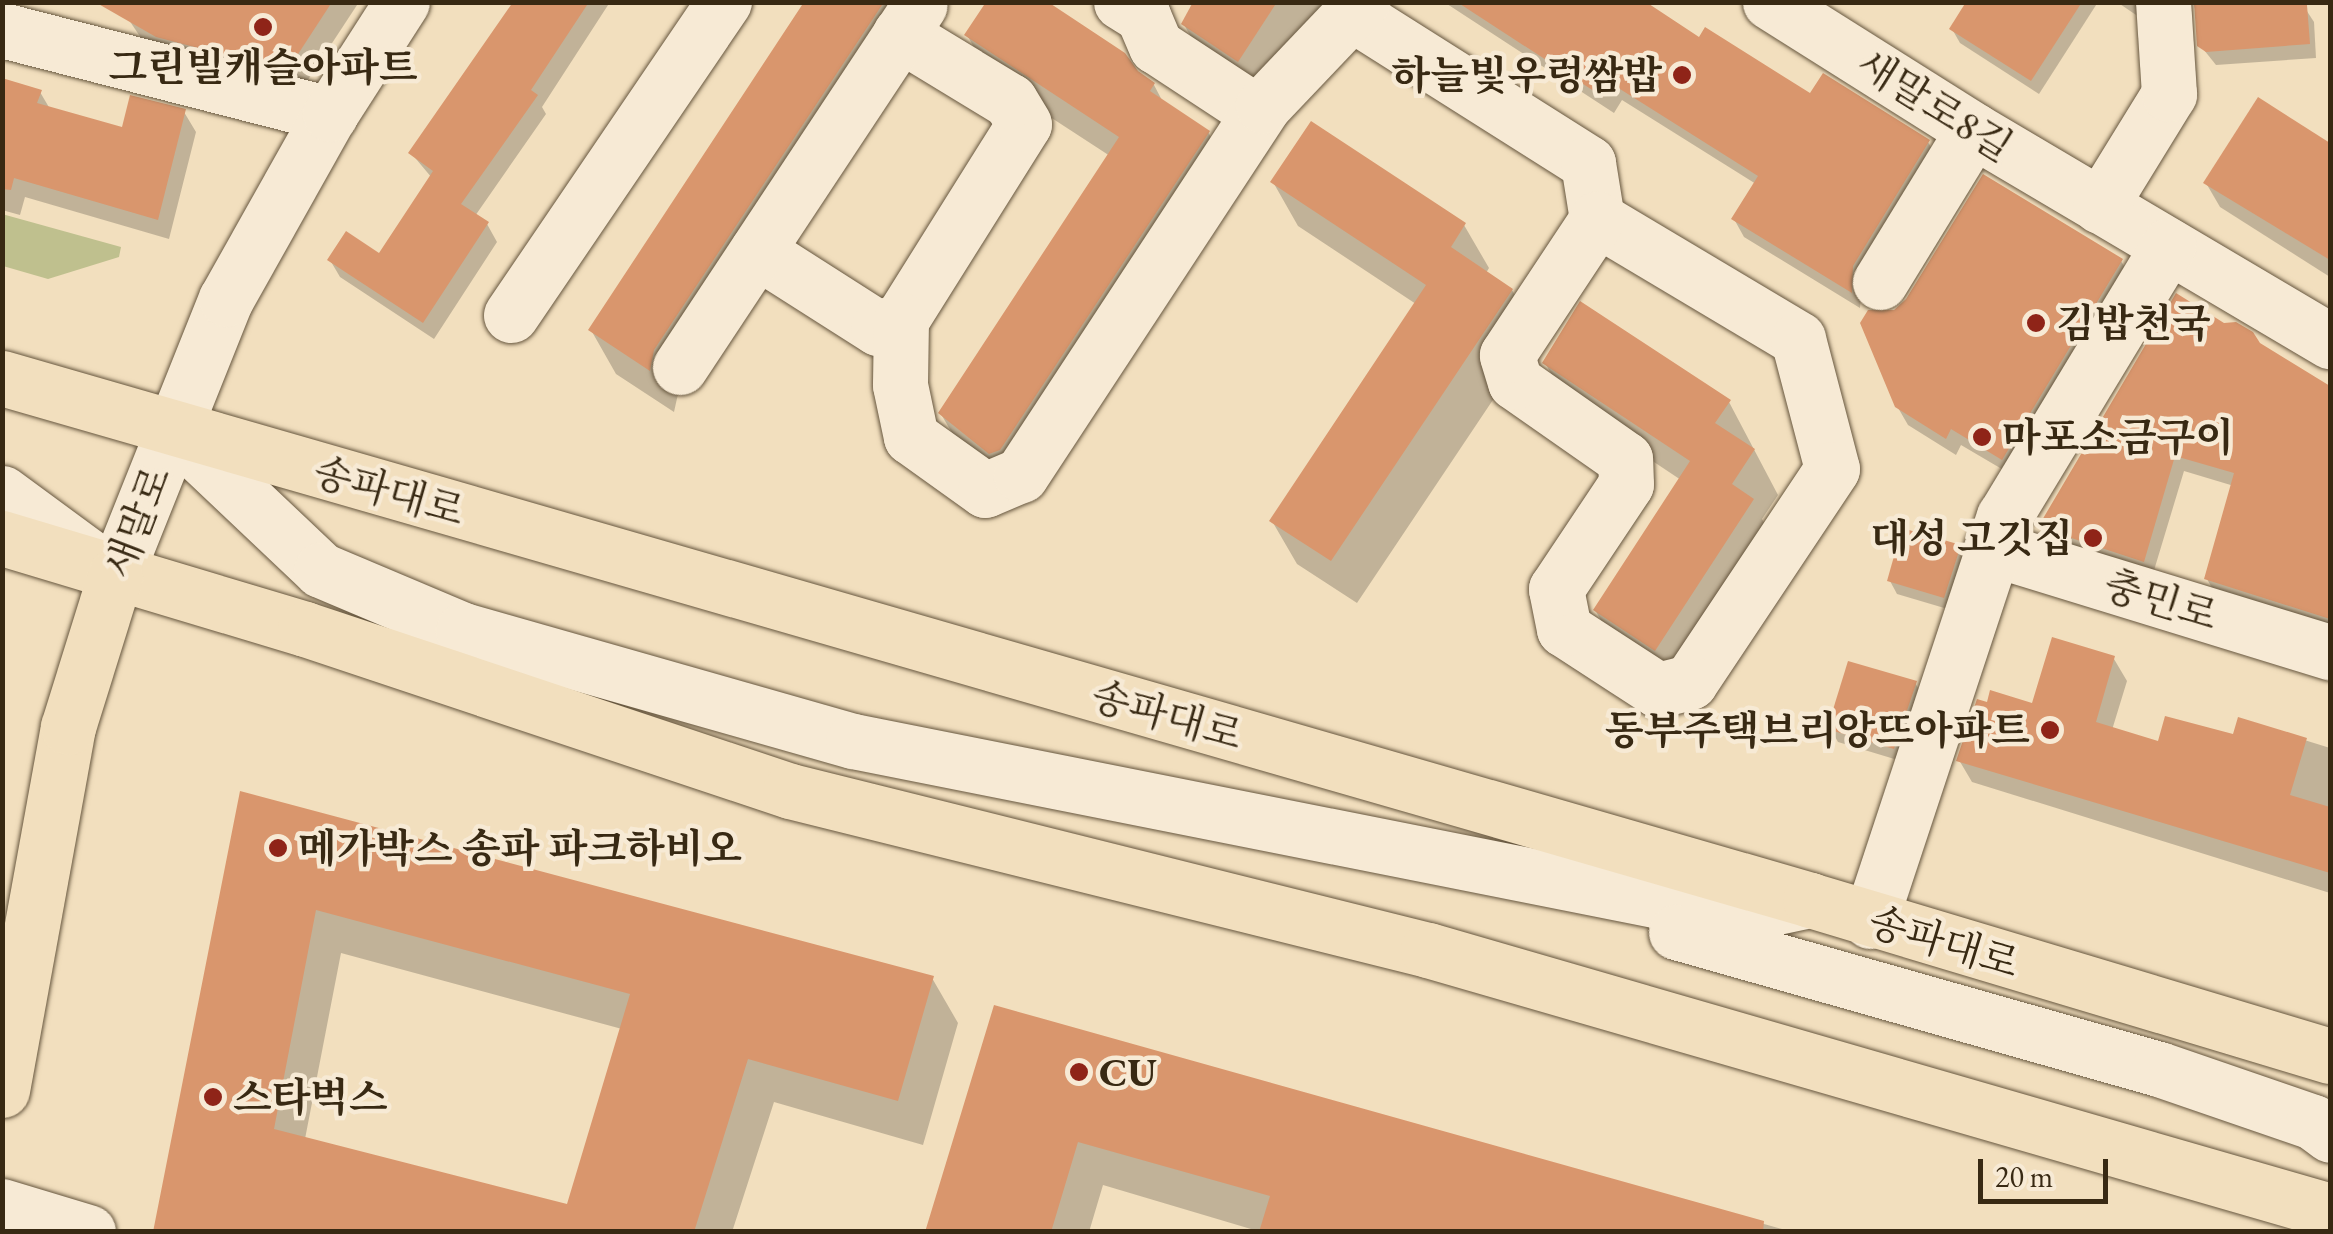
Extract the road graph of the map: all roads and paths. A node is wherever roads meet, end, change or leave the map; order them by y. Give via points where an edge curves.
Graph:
1 (402, 2) edge
2 (724, 2) edge
3 (1121, 2) edge
4 (1770, 2) edge
5 (2164, 2) edge
6 (1358, 9) edge
7 (911, 18) edge
8 (11, 21) edge
9 (1258, 113) junction
10 (330, 114) junction
11 (1973, 130) junction
12 (2100, 206) junction
13 (1597, 219) junction
14 (2168, 246) junction
15 (757, 252) junction
16 (1880, 282) dead end
17 (511, 314) dead end
18 (902, 320) junction
19 (2330, 341) edge
20 (680, 367) dead end
21 (2, 378) edge
22 (173, 430) junction
23 (2, 493) edge
24 (2, 538) edge
25 (1991, 548) junction
26 (116, 576) junction
27 (2330, 652) edge
28 (790, 791) junction
29 (1810, 900) junction
30 (1870, 921) junction
31 (2330, 1056) edge
32 (2, 1090) edge
33 (2330, 1135) edge
34 (2, 1206) edge
35 (2330, 1211) edge
36 (88, 1232) edge

1 - 10 street, 새말로
2 - 17 street
3 - 9 street via 1142,16 1156,46
4 - 11 street, 새말로8길
5 - 12 street via 2169,94
6 - 9 street
6 - 13 street via 1588,163
7 - 15 street
7 - 18 street via 1010,101 1024,124
8 - 10 street
9 - 18 street via 1021,475 986,490 911,437 900,385
10 - 22 street, 새말로 via 226,300
11 - 12 street, 새말로8길
11 - 16 street
12 - 14 street, 새말로8길
13 - 13 street via 1798,339 1832,469 1690,682 1658,690 1564,629 1556,589 1626,484 1625,458 1515,382 1507,355
14 - 19 street, 새말로8길
14 - 25 street
15 - 18 street via 878,328
15 - 20 street
21 - 22 main road, 송파대로
22 - 26 street, 새말로
22 - 29 main road, 송파대로
22 - 29 street via 322,570 500,640 853,741 1734,916
23 - 26 street
24 - 26 main road
25 - 27 street, 충민로
25 - 30 street
26 - 28 main road via 305,629
26 - 32 main road, 새말로 via 68,726
28 - 33 street via 892,774 1171,837 1676,932 2158,1069 2314,1122
28 - 35 main road via 1428,950
29 - 30 main road, 송파대로
30 - 31 main road, 송파대로
34 - 36 street

